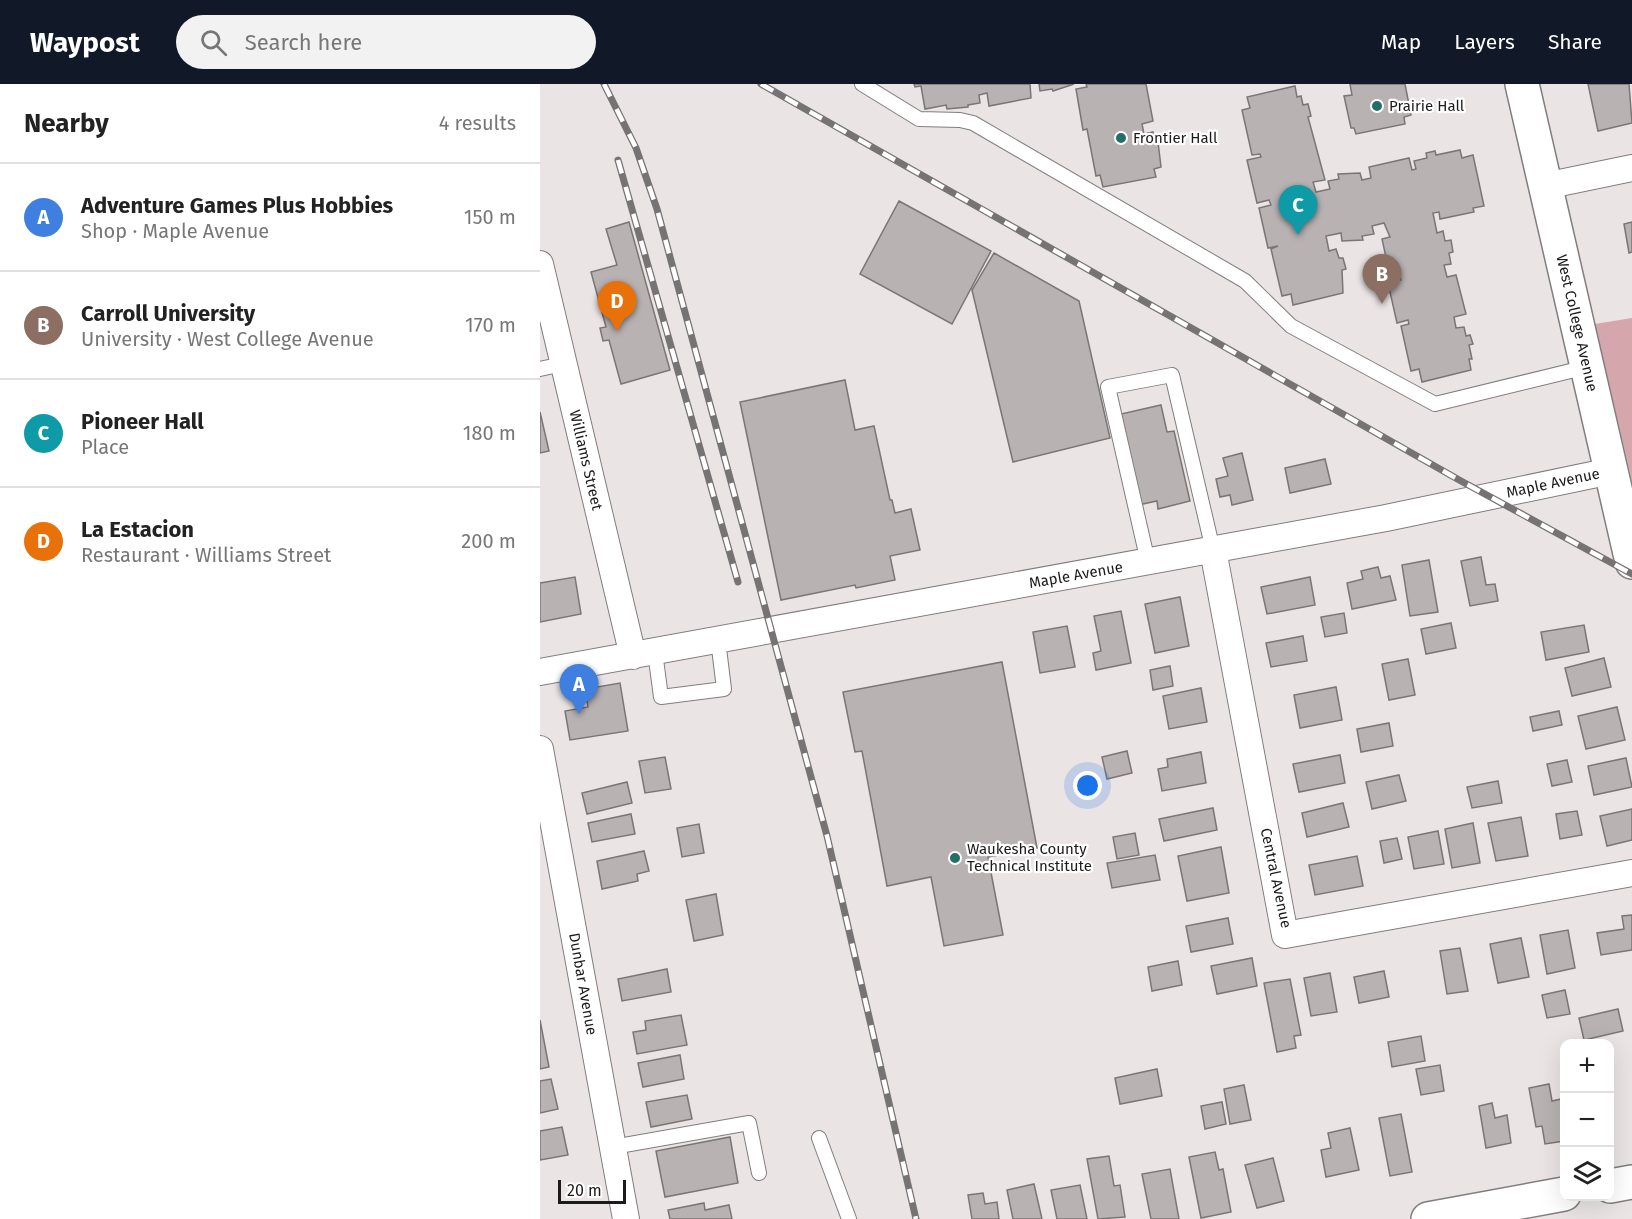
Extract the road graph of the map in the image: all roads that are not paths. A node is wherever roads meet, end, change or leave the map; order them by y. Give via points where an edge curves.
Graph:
1 (862, 84) edge
2 (1522, 84) edge
3 (1632, 168) edge
4 (1545, 186) junction
5 (541, 276) edge
6 (552, 367) edge
7 (1587, 367) junction
8 (1611, 471) junction
9 (1213, 550) junction
10 (1148, 562) junction
11 (1632, 562) edge
12 (718, 640) junction
13 (644, 654) junction
14 (540, 672) edge
15 (540, 749) edge
16 (1632, 873) edge
17 (819, 1138) dead end
18 (613, 1147) junction
19 (759, 1173) dead end
20 (1632, 1182) edge
21 (1614, 1185) edge
22 (1560, 1195) edge
23 (1437, 1218) edge
24 (627, 1219) edge
25 (849, 1219) edge

1 - 7 lane via 919,119 973,123 1245,281 1291,326 1435,404
2 - 4 street, West College Avenue
3 - 4 street
4 - 7 street, West College Avenue
5 - 6 street, Williams Street
6 - 13 street, Williams Street
7 - 8 street, West College Avenue
8 - 9 street, Maple Avenue
8 - 11 street, West College Avenue
9 - 10 street, Maple Avenue
9 - 10 lane via 1172,375 1161,377 1108,387
9 - 16 street, Central Avenue via 1285,935
10 - 12 street, Maple Avenue
12 - 13 street, Maple Avenue
12 - 13 lane via 724,689 661,697
13 - 14 street, Maple Avenue
15 - 18 street, Dunbar Avenue
17 - 25 lane
18 - 19 lane via 749,1123
18 - 24 street, Dunbar Avenue
20 - 21 street
22 - 23 street

